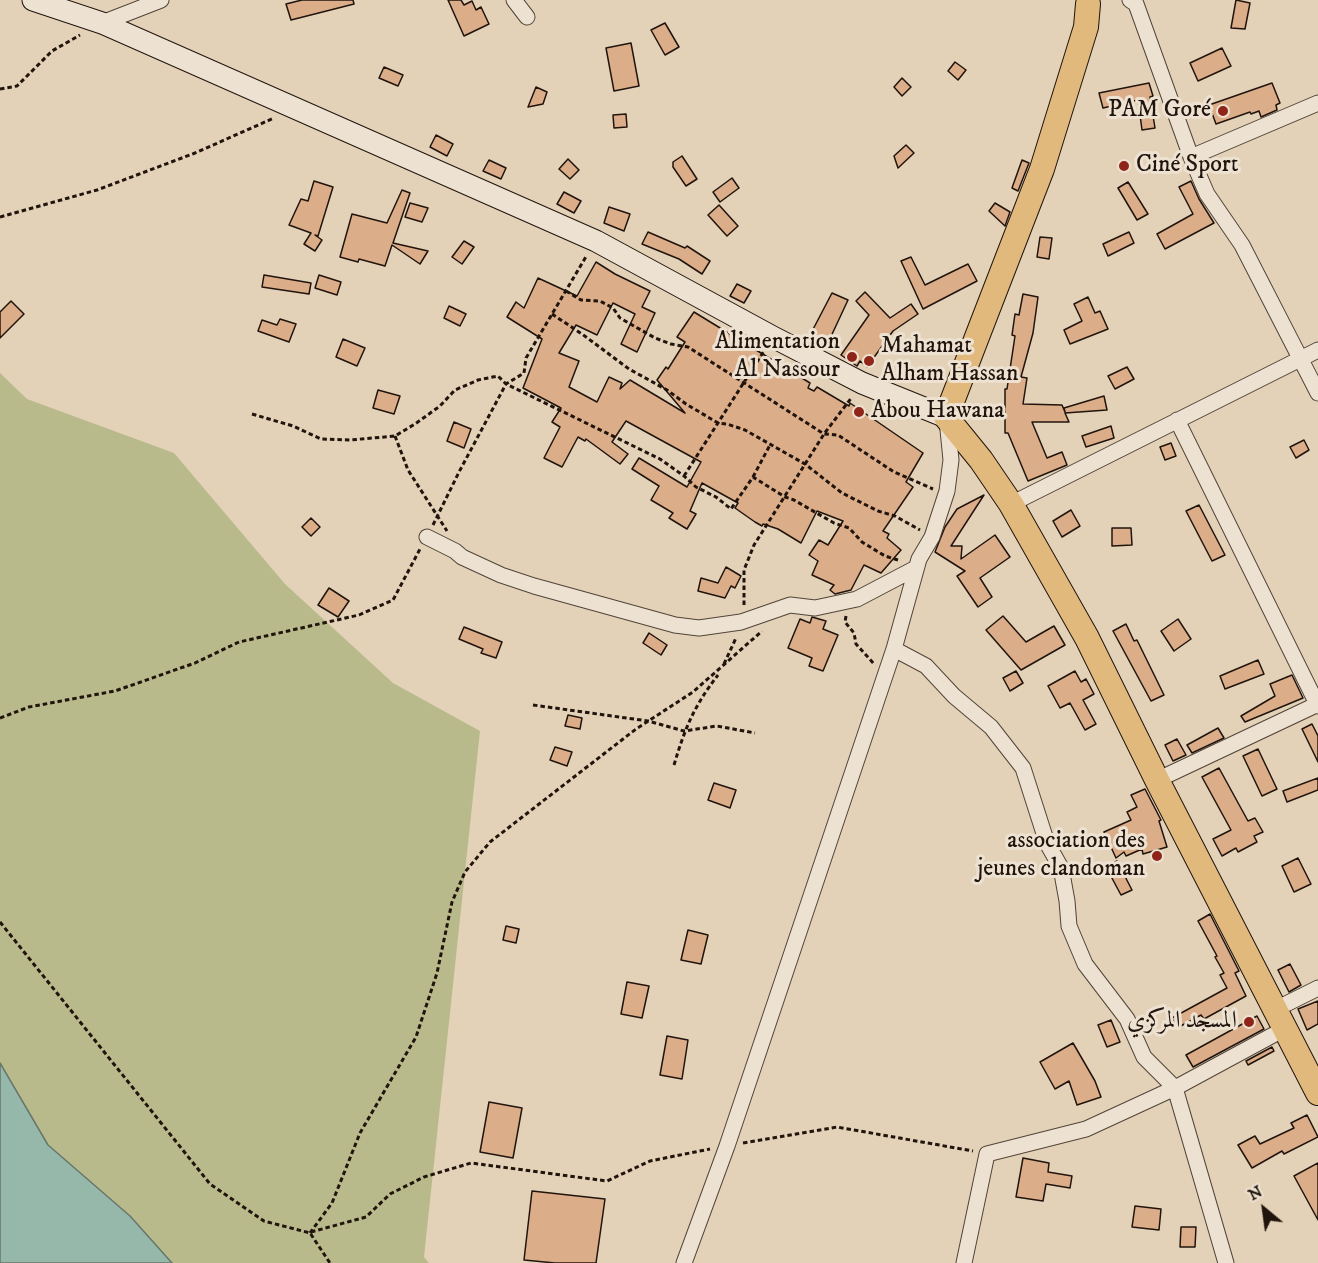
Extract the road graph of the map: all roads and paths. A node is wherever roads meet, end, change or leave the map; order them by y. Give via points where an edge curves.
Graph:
1 (33, 0) edge
2 (161, 0) edge
3 (514, 0) edge
4 (1130, 0) edge
5 (1091, 1) edge
6 (527, 17) dead end
7 (102, 23) junction
8 (0, 89) edge
9 (1318, 103) edge
10 (294, 107) junction
11 (1191, 157) junction
12 (0, 217) edge
13 (596, 241) junction
14 (566, 291) junction
15 (552, 314) junction
16 (773, 338) junction
17 (1318, 350) edge
18 (1300, 359) junction
19 (744, 382) junction
20 (861, 383) junction
21 (506, 384) junction
22 (1318, 393) edge
23 (252, 414) dead end
24 (946, 417) junction
25 (1177, 420) junction
26 (718, 423) junction
27 (824, 434) junction
28 (395, 436) junction
29 (770, 445) junction
30 (805, 464) junction
31 (684, 476) junction
32 (753, 477) junction
33 (947, 491) junction
34 (785, 497) junction
35 (1011, 504) junction
36 (438, 514) junction
37 (448, 531) dead end
38 (427, 537) junction
39 (932, 537) junction
40 (918, 564) junction
41 (857, 599) junction
42 (741, 622) junction
43 (764, 629) dead end
44 (894, 649) junction
45 (722, 669) junction
46 (885, 675) junction
47 (533, 705) dead end
48 (1318, 705) edge
49 (0, 718) edge
50 (648, 721) junction
51 (684, 730) junction
52 (755, 733) dead end
53 (674, 765) dead end
54 (1157, 780) junction
55 (0, 922) edge
56 (1318, 988) edge
57 (1281, 1018) junction
58 (1175, 1088) junction
59 (1318, 1093) edge
60 (727, 1146) junction
61 (987, 1154) junction
62 (310, 1233) junction
63 (330, 1263) edge
64 (684, 1263) edge
65 (964, 1263) edge
66 (1226, 1263) edge

1 - 7 main road
2 - 7 street
3 - 6 street
4 - 11 street via 1136,4
5 - 24 main road via 1042,169
7 - 8 path via 52,51 17,86
7 - 10 main road
9 - 11 street
10 - 12 path via 260,126 108,186
10 - 13 main road
11 - 18 street via 1207,194 1242,245
13 - 14 path
13 - 16 main road
14 - 15 path
14 - 19 path via 581,300 607,304 637,330 688,346
15 - 21 path via 526,357 524,373
15 - 26 path via 629,369
16 - 19 path
16 - 20 main road
17 - 18 street
18 - 22 street
18 - 25 street
19 - 26 path
19 - 27 path
20 - 24 main road
20 - 27 path
21 - 28 path via 498,376 455,390 440,406
21 - 31 path via 639,448
21 - 36 path
23 - 28 path via 321,439
24 - 33 street via 951,460
24 - 35 main road
25 - 35 street
25 - 48 street
26 - 29 path via 745,430
26 - 31 path
27 - 30 path
27 - 33 path via 838,435 913,482
28 - 36 path via 408,470
29 - 30 path
29 - 32 path
30 - 34 path
30 - 39 path via 842,493 896,516
31 - 32 path via 731,508
32 - 34 path
33 - 39 street
34 - 40 path via 849,528 862,542 885,556
34 - 42 path via 754,545 744,570
35 - 54 main road via 1087,638
36 - 37 path
36 - 38 path
38 - 42 street via 501,575 675,625 699,628
38 - 49 path via 393,600 359,615 239,642 195,663 115,691 28,707
39 - 40 street
40 - 41 street
40 - 44 street
41 - 42 street via 815,608 790,605
41 - 46 path via 845,622 854,633 856,644
42 - 45 path
43 - 45 path
44 - 46 street
44 - 58 street via 926,666 991,728 1023,768 1047,843 1061,868 1069,926 1085,964 1127,1019 1144,1057
45 - 50 path
45 - 51 path via 700,698
46 - 60 street
47 - 50 path
48 - 54 street
50 - 51 path
50 - 62 path via 490,842 465,872 452,902 437,973 416,1037 360,1133 332,1203
51 - 52 path via 717,726
51 - 53 path
54 - 57 main road
55 - 62 path via 210,1184 264,1221
56 - 57 street
57 - 58 street
57 - 59 main road
58 - 61 street via 1086,1129
58 - 66 street
60 - 61 path via 837,1127
60 - 62 path via 650,1161 607,1182 471,1163 424,1177 390,1194 366,1217
60 - 64 street
61 - 65 street
62 - 63 path

